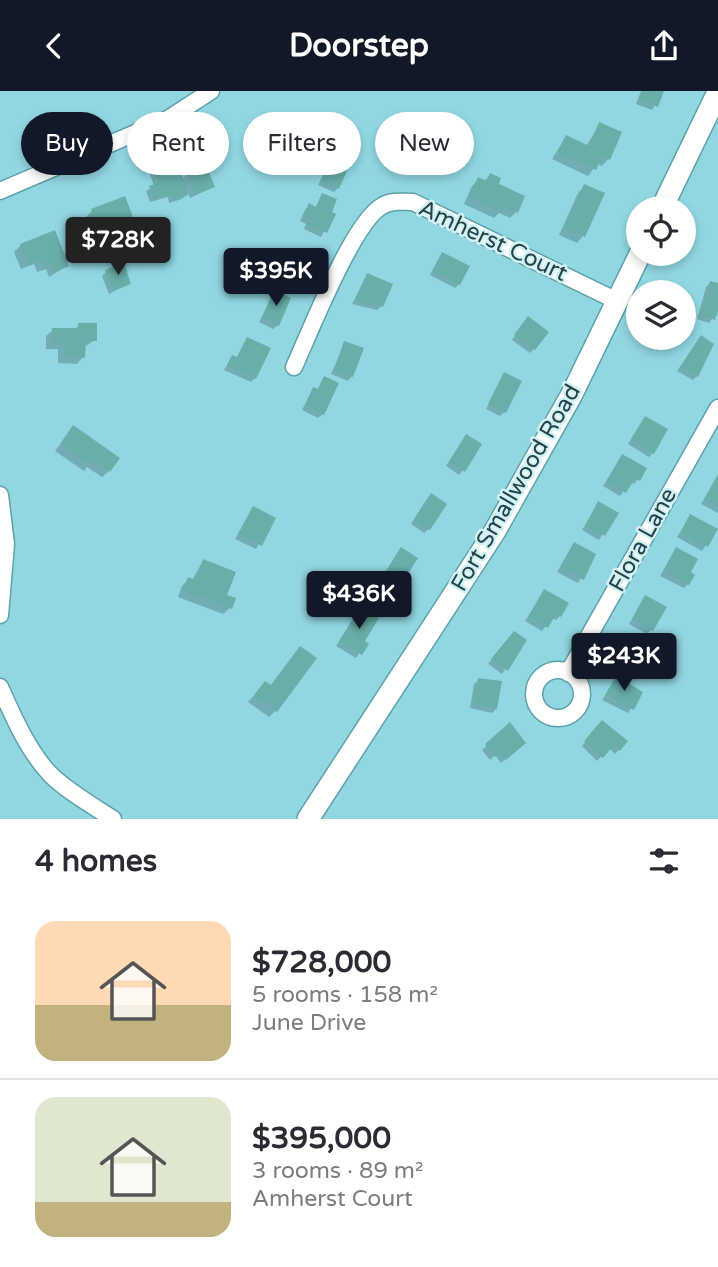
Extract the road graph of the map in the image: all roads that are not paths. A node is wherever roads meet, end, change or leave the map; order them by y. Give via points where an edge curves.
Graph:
1 (211, 91) edge
2 (718, 92) edge
3 (0, 191) edge
4 (668, 196) edge
5 (634, 266) edge
6 (617, 300) junction
7 (294, 367) dead end
8 (718, 408) edge
9 (0, 495) edge
10 (0, 615) edge
11 (568, 673) dead end
12 (0, 687) edge
13 (113, 819) edge
14 (308, 819) edge

1 - 3 street via 168,119
2 - 4 main road
5 - 6 main road, Fort Smallwood Road
6 - 7 street, Amherst Court via 414,202 394,201 371,214 356,237
6 - 14 main road, Fort Smallwood Road via 572,394 495,531
8 - 11 street, Flora Lane
9 - 10 street via 6,559
12 - 13 street via 49,773

